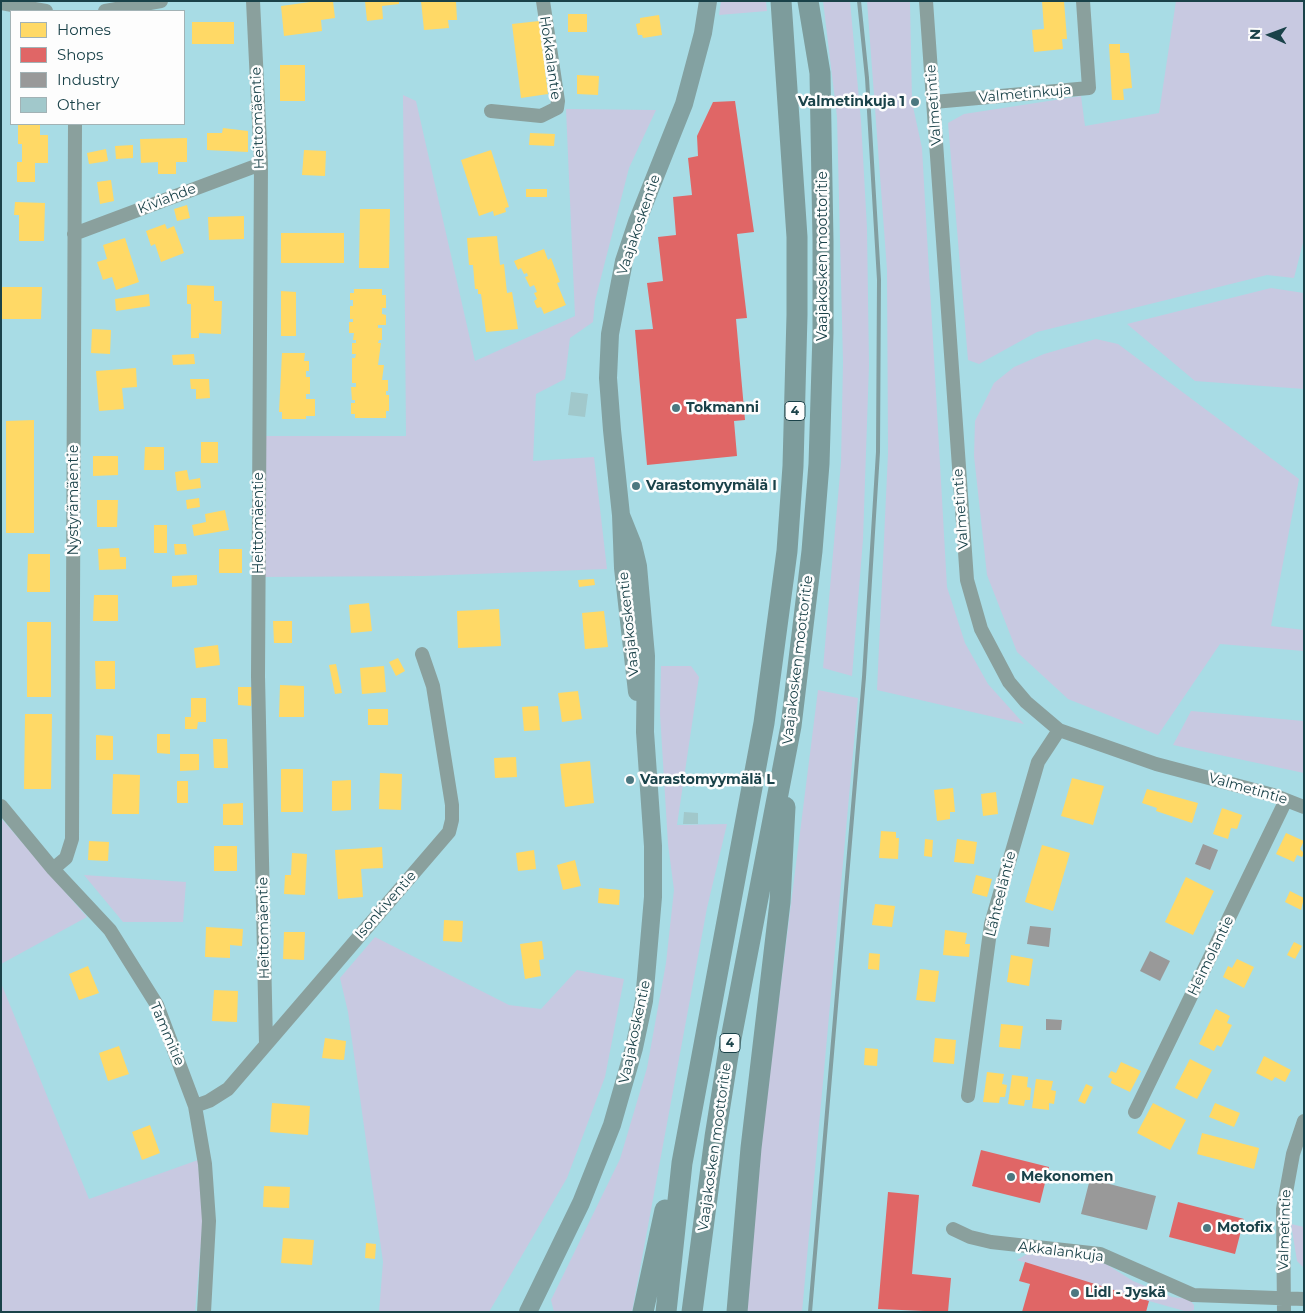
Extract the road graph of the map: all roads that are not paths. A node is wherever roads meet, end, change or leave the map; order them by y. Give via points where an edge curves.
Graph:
1 (161, 1) edge
2 (253, 1) edge
3 (543, 1) edge
4 (708, 1) edge
5 (781, 1) edge
6 (808, 1) edge
7 (926, 1) edge
8 (1083, 1) edge
9 (10, 3) edge
10 (42, 10) edge
11 (111, 10) edge
12 (934, 102) junction
13 (491, 111) dead end
14 (75, 125) edge
15 (260, 164) junction
16 (74, 234) junction
17 (422, 654) dead end
18 (1059, 730) junction
19 (782, 776) junction
20 (1286, 800) junction
21 (1, 806) edge
22 (1304, 807) edge
23 (53, 869) junction
24 (266, 1044) junction
25 (968, 1096) dead end
26 (195, 1106) junction
27 (1135, 1112) dead end
28 (1304, 1121) edge
29 (682, 1163) junction
30 (953, 1229) dead end
31 (1304, 1299) edge
32 (1284, 1306) edge
33 (204, 1312) edge
34 (528, 1312) edge
35 (643, 1312) edge
36 (666, 1312) edge
37 (692, 1312) edge
38 (738, 1312) edge

1 - 11 street
2 - 15 street, Heittomäentie
3 - 13 street, Hokkalantie via 557,108 541,116
4 - 34 main road, Vaajakoskentie via 686,96 624,261 610,334 608,378 621,515 638,566 646,656 653,897 642,1010 612,1125 581,1203
5 - 29 highway, Vaajakosken moottoritie / 4 via 797,237 793,466 787,551 764,723
6 - 19 highway, Vaajakosken moottoritie / 4 via 820,73 823,343 819,464 802,642
7 - 12 street, Valmetintie
8 - 12 street, Valmetinkuja via 1089,88
9 - 10 street
12 - 18 street, Valmetintie via 967,580 981,629 1009,682 1026,702
14 - 16 street, Nystyrämäentie
15 - 16 street, Kiviahde
15 - 24 street, Heittomäentie via 258,676
16 - 23 street, Nystyrämäentie via 72,839 66,858
17 - 24 street, Isonkiventie via 433,686 450,796 452,820 449,832
18 - 20 street, Valmetintie via 1156,764
18 - 25 street, Lähteeläntie via 1038,762 991,924
19 - 37 highway, Vaajakosken moottoritie / 4 via 729,1049
19 - 38 highway via 786,814 783,866
20 - 22 street, Valmetintie
20 - 27 street, Heimolantie
21 - 23 street, Tammitie
23 - 26 street, Tammitie via 110,930 157,1005
24 - 26 street, Isonkiventie via 228,1088
26 - 33 street, Tammitie via 205,1164 209,1221
28 - 32 street, Valmetintie via 1293,1154 1283,1209
29 - 35 highway via 667,1205
29 - 36 highway, Vaajakosken moottoritie / 4
30 - 32 street, Akkalankuja via 991,1242 1100,1254 1193,1295
31 - 32 street, Akkalankuja

